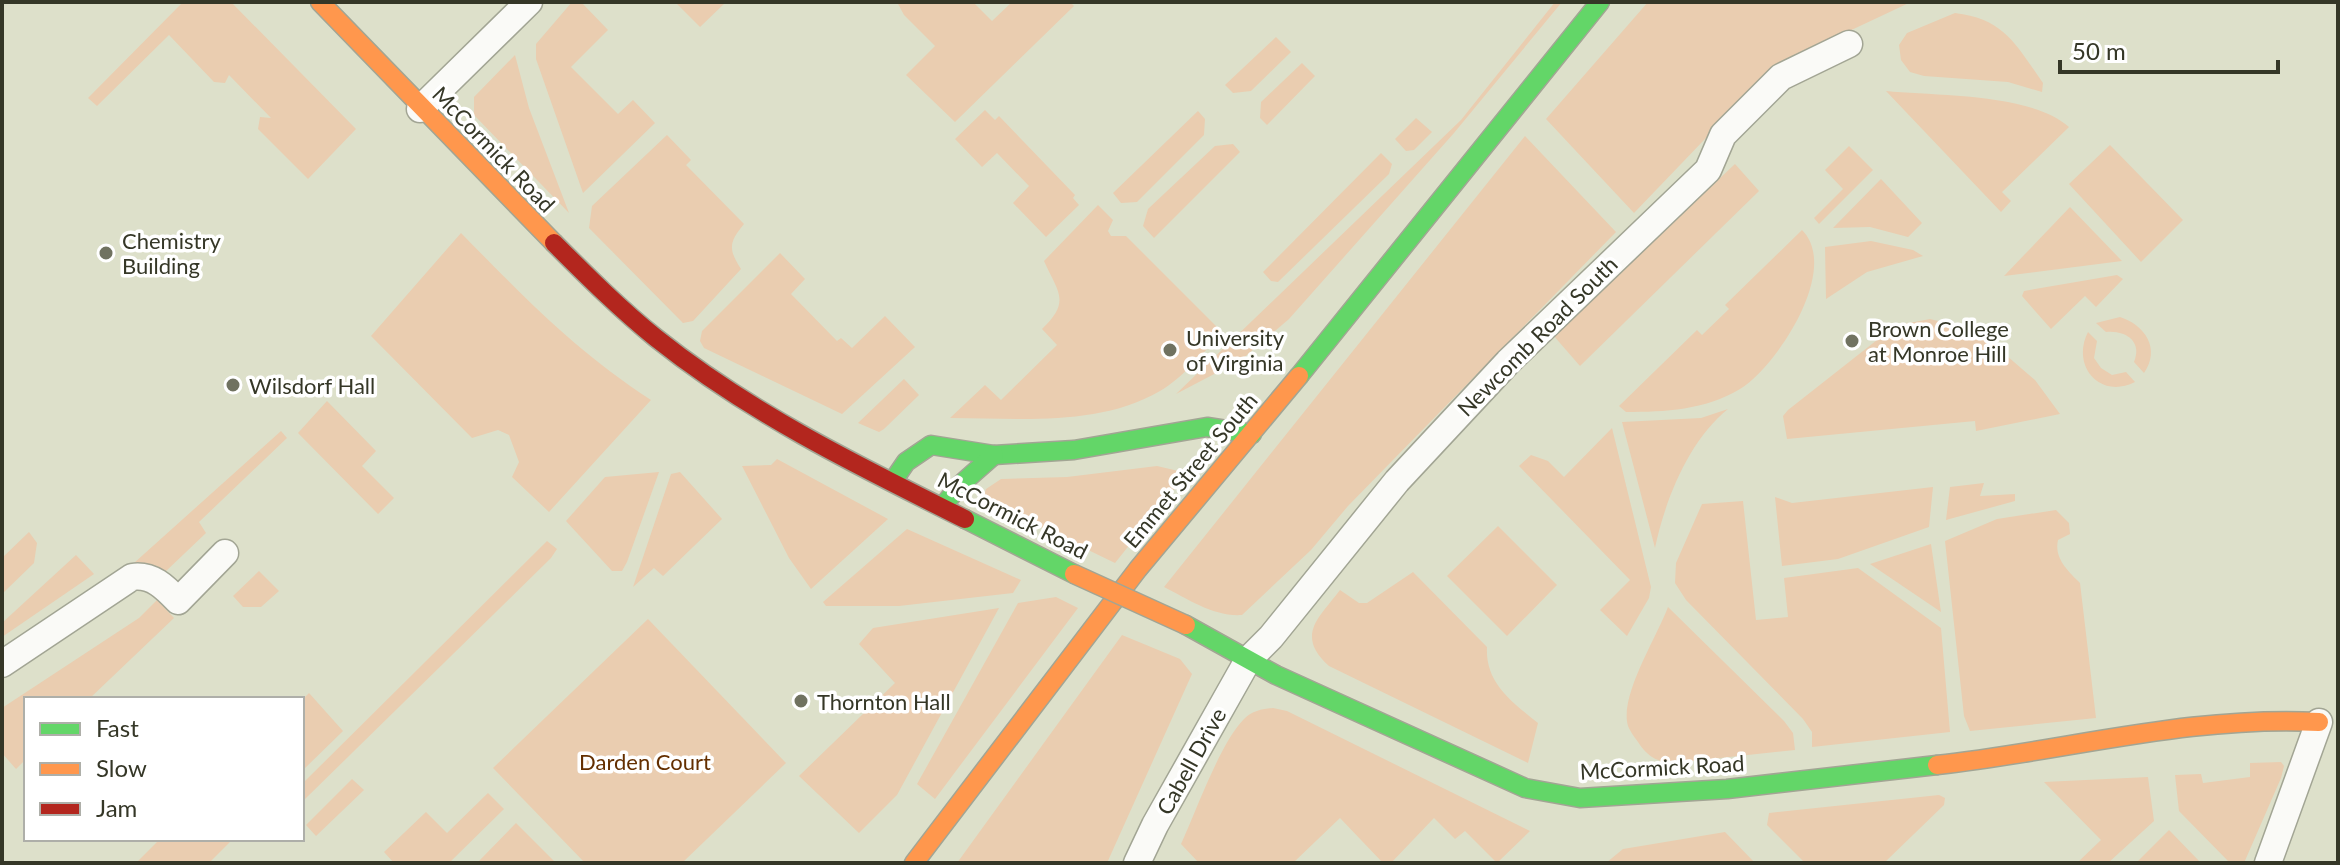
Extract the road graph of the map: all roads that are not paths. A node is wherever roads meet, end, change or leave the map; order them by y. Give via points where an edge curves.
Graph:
1 (320, 2) edge
2 (529, 2) edge
3 (1600, 2) edge
4 (1849, 44) dead end
5 (420, 109) junction
6 (1252, 434) junction
7 (994, 455) junction
8 (893, 481) junction
9 (943, 506) junction
10 (225, 553) dead end
11 (1248, 660) junction
12 (2, 664) edge
13 (2324, 717) junction
14 (2278, 741) dead end
15 (2008, 757) junction
16 (2116, 758) dead end
17 (914, 863) edge
18 (1137, 863) edge
19 (2268, 863) edge

1 - 5 street, McCormick Road
2 - 5 street
3 - 6 street, Emmet Street South
4 - 11 street, Newcomb Road South via 1781,77 1723,135 1708,170 1498,373 1397,481
5 - 8 street, McCormick Road via 615,304 674,352 810,439
6 - 7 street via 1207,427 1074,450
6 - 17 street, Emmet Street South via 1138,569
7 - 8 street via 931,445 906,462
7 - 9 street via 953,487
8 - 9 street, McCormick Road
9 - 11 street, McCormick Road, bridge
10 - 12 street via 178,601 155,581 132,577
11 - 15 street, McCormick Road via 1525,788 1580,798 1727,789
11 - 18 street, Cabell Drive
13 - 14 street
13 - 15 street, McCormick Road via 2111,737
13 - 19 street
15 - 16 street, McCormick Road

